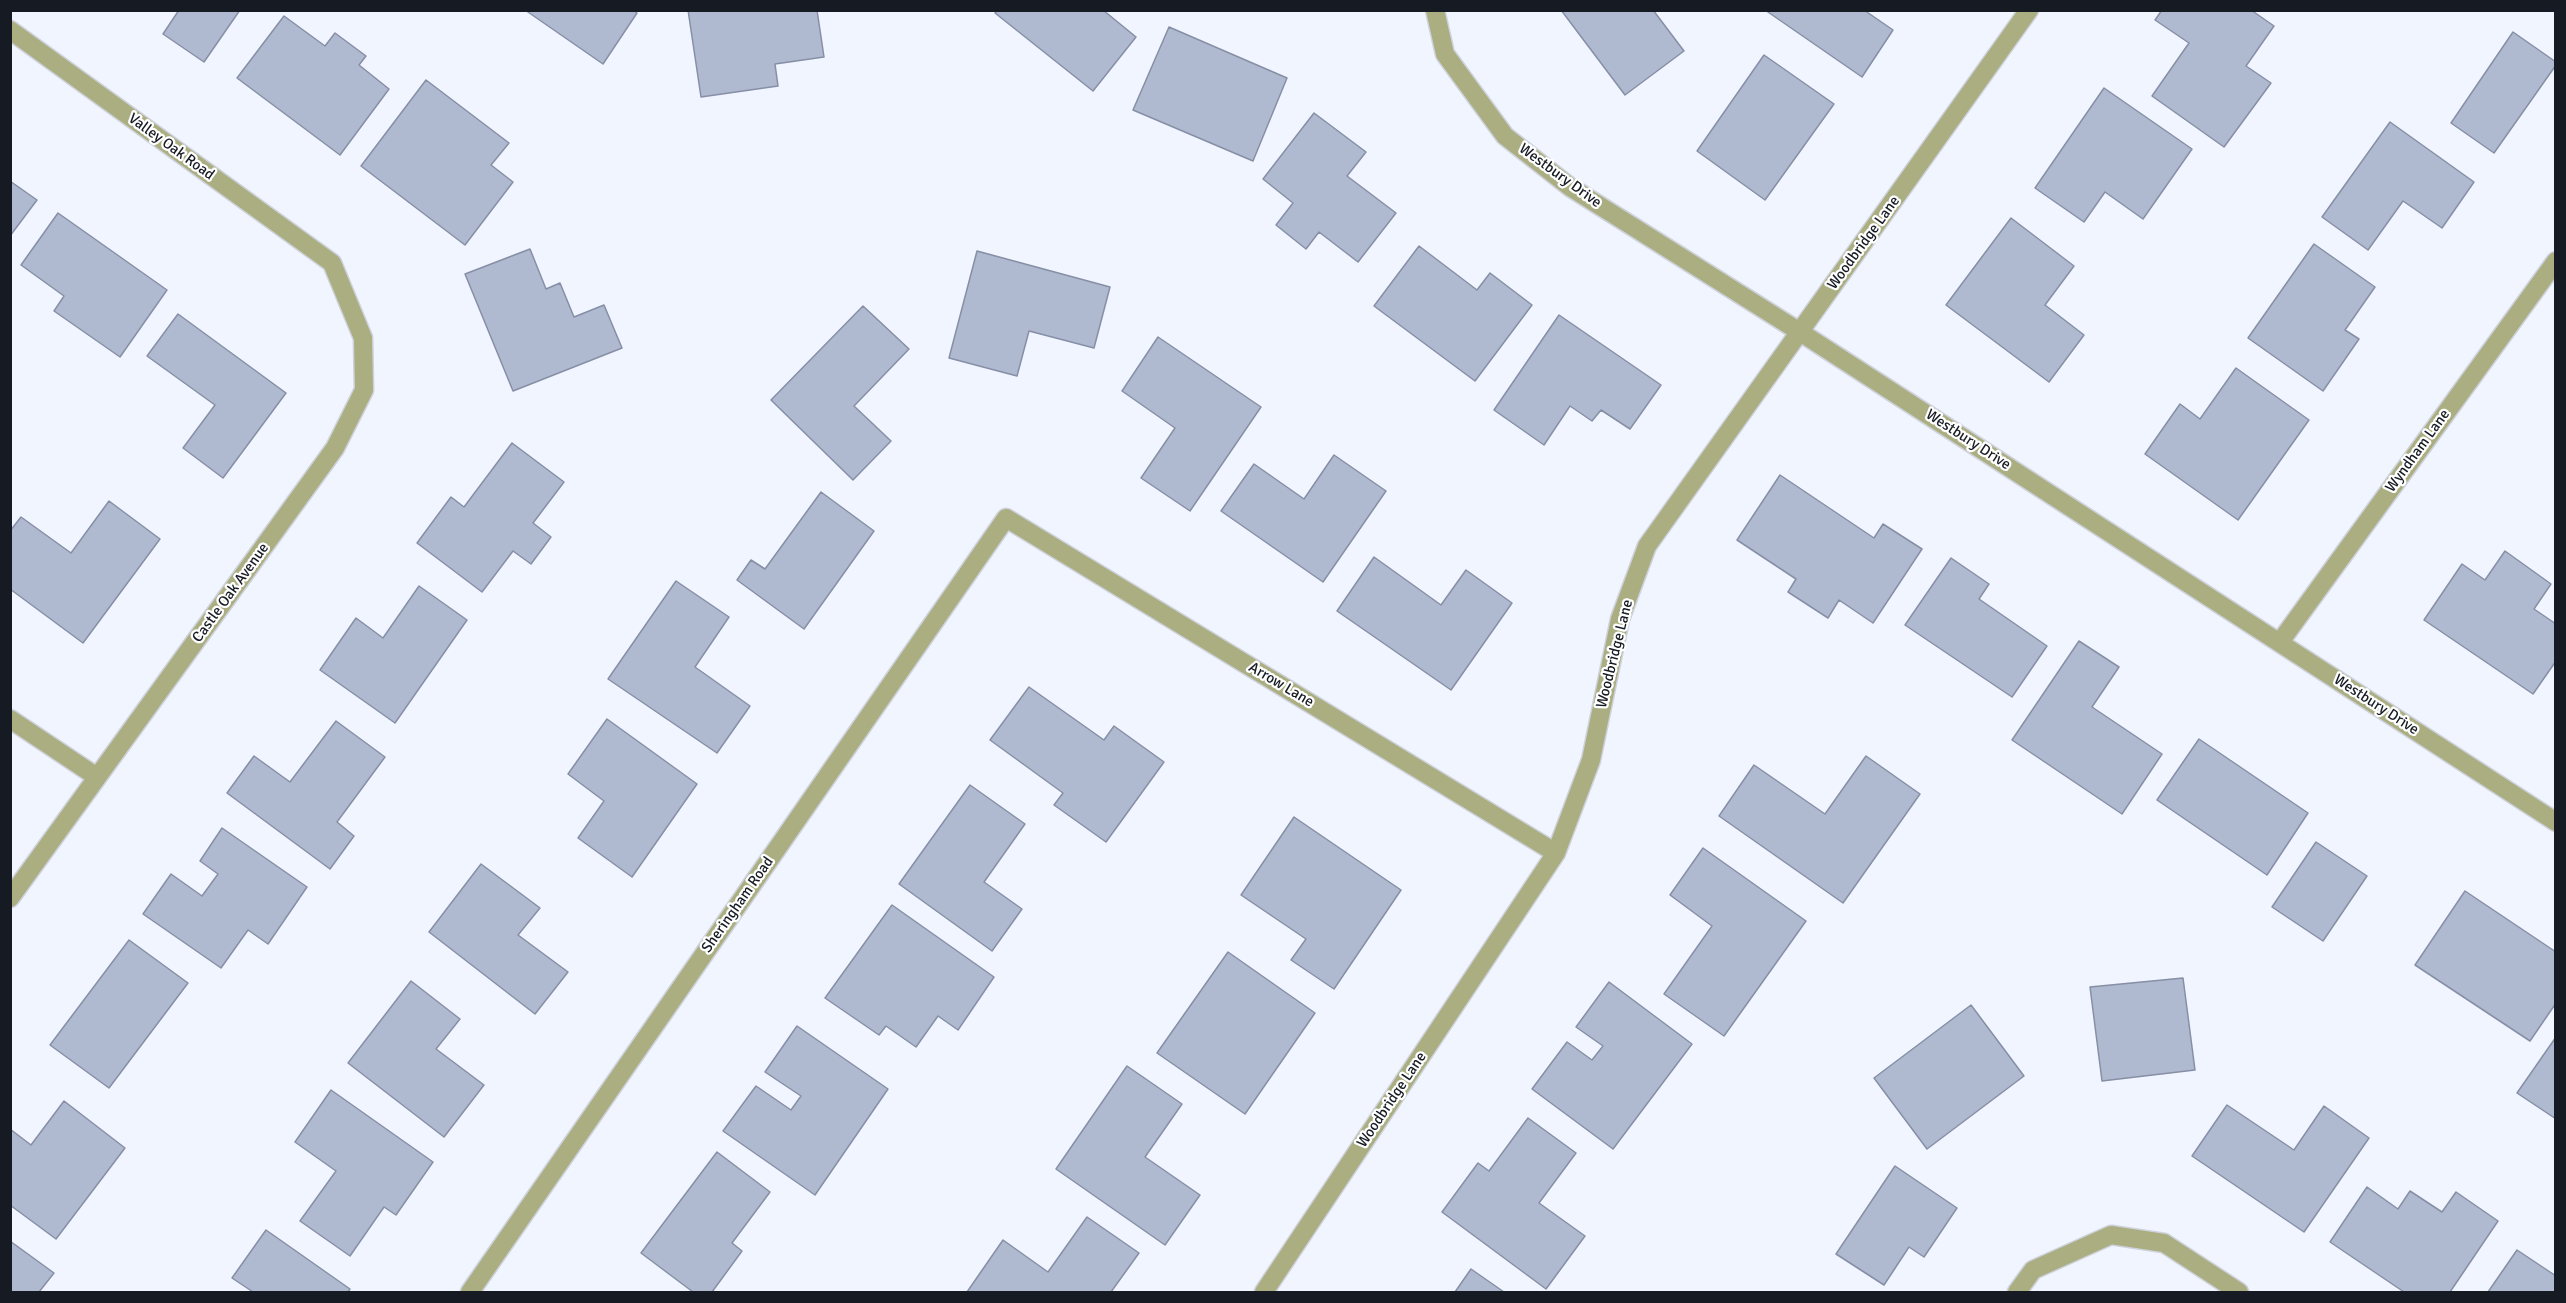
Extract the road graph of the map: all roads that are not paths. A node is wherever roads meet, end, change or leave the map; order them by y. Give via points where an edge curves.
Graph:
1 (1436, 10) edge
2 (2030, 10) edge
3 (10, 30) edge
4 (2556, 261) edge
5 (332, 263) joint
6 (1800, 332) junction
7 (1006, 518) joint
8 (2280, 642) junction
9 (10, 719) edge
10 (97, 777) junction
11 (2556, 822) edge
12 (1556, 852) junction
13 (10, 898) edge
14 (470, 1293) edge
15 (1264, 1293) edge
16 (2017, 1293) edge
17 (2239, 1293) edge

1 - 6 street, Westbury Drive via 1445,54 1505,136 1570,187
2 - 6 street, Woodbridge Lane
3 - 5 street, Valley Oak Road
4 - 8 street, Wyndham Lane
5 - 10 street, Castle Oak Avenue via 363,338 364,390 335,448
6 - 8 street, Westbury Drive
6 - 12 street, Woodbridge Lane via 1647,546 1620,619 1591,760
7 - 12 street, Arrow Lane
7 - 14 street, Sheringham Road
8 - 11 street, Westbury Drive
9 - 10 street
10 - 13 street, Castle Oak Avenue
12 - 15 street, Woodbridge Lane
16 - 17 street via 2032,1270 2111,1236 2164,1242

